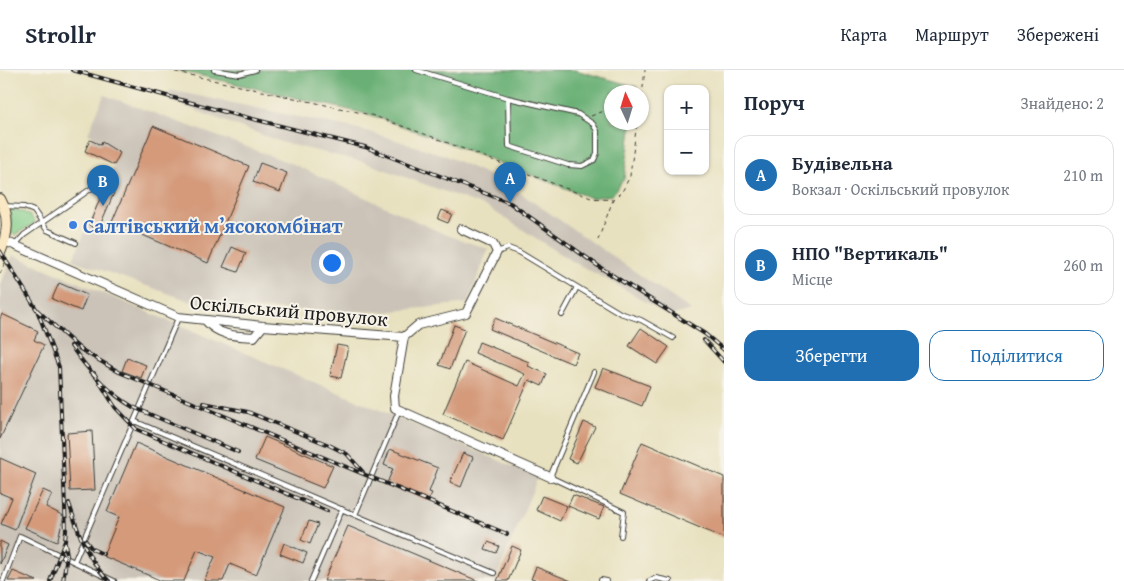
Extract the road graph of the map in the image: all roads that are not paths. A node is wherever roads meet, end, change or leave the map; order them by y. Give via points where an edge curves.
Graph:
1 (214, 70) edge
2 (255, 70) edge
3 (416, 70) edge
4 (508, 98) junction
5 (101, 171) dead end
6 (2, 203) edge
7 (44, 223) junction
8 (461, 229) dead end
9 (10, 243) junction
10 (76, 243) dead end
11 (497, 252) junction
12 (4, 255) edge
13 (576, 289) junction
14 (562, 315) dead end
15 (178, 317) junction
16 (206, 321) junction
17 (263, 326) junction
18 (404, 337) junction
19 (674, 338) dead end
20 (594, 372) dead end
21 (399, 410) junction
22 (134, 421) junction
23 (550, 477) junction
24 (342, 509) junction
25 (355, 515) junction
26 (620, 536) dead end
27 (74, 562) junction
28 (494, 573) dead end
29 (3, 581) edge
30 (114, 581) edge
31 (311, 581) edge
32 (602, 581) edge
33 (608, 581) edge
34 (649, 581) edge
35 (670, 581) edge

1 - 2 lane via 238,74
3 - 4 lane
4 - 4 lane via 586,117 597,131 594,160 582,166 568,165 509,146
5 - 7 lane via 92,188
6 - 7 lane via 34,211
6 - 9 main road
7 - 9 lane
7 - 10 lane via 47,230
8 - 11 street via 493,244
9 - 12 main road
9 - 15 street, Оскільський провулок
11 - 13 lane via 508,248 519,252
11 - 18 street, Оскільський провулок via 466,313 418,325
13 - 14 lane
13 - 19 lane
15 - 16 street, Оскільський провулок
15 - 22 lane
16 - 17 street, Оскільський провулок
16 - 17 street via 214,331 239,336 254,337
17 - 18 street, Оскільський провулок
18 - 21 street via 394,396 395,408
20 - 23 lane
21 - 23 street
21 - 25 lane
22 - 24 lane
22 - 27 lane
23 - 26 lane via 624,512
24 - 25 lane
24 - 31 lane
25 - 28 lane
27 - 29 lane via 20,536
27 - 30 lane
32 - 33 lane
34 - 35 lane via 656,578

